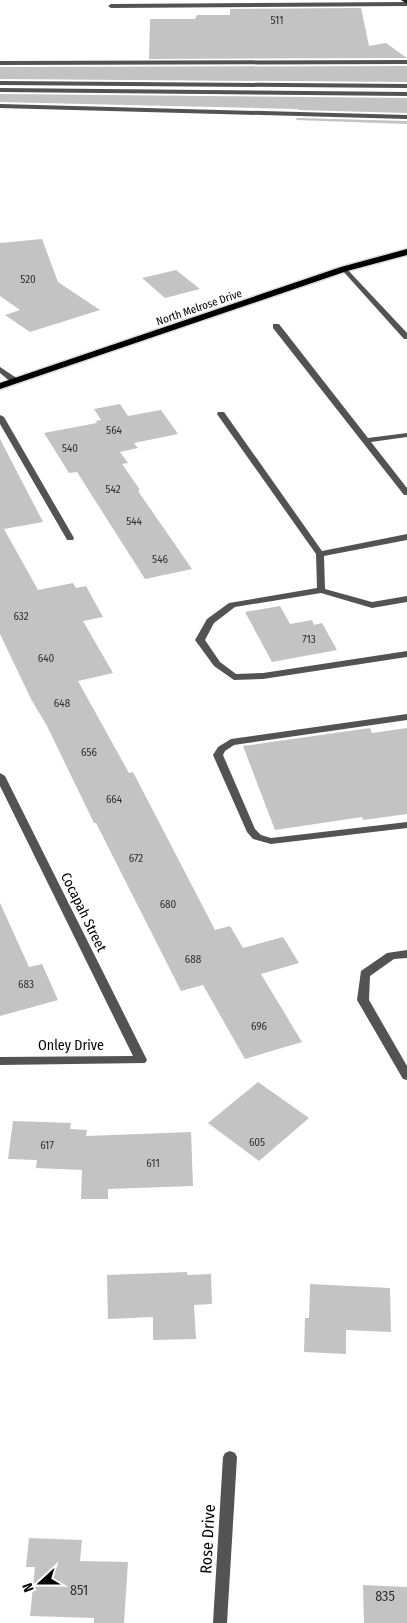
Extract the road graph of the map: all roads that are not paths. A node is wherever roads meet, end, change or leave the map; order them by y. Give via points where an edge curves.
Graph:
1 (406, 2) edge
2 (111, 6) dead end
3 (407, 62) edge
4 (0, 63) edge
5 (0, 83) edge
6 (407, 86) edge
7 (0, 90) edge
8 (407, 94) edge
9 (0, 106) edge
10 (407, 117) edge
11 (407, 252) edge
12 (344, 269) junction
13 (276, 326) dead end
14 (407, 337) edge
15 (0, 369) edge
16 (15, 381) junction
17 (0, 386) edge
18 (221, 414) dead end
19 (0, 417) edge
20 (407, 434) edge
21 (365, 441) junction
22 (407, 493) edge
23 (407, 537) edge
24 (70, 538) dead end
25 (320, 554) junction
26 (321, 590) junction
27 (407, 599) edge
28 (407, 654) edge
29 (407, 716) edge
30 (0, 776) edge
31 (407, 825) edge
32 (407, 954) edge
33 (141, 1060) joint
34 (0, 1061) edge
35 (407, 1076) edge
36 (230, 1457) dead end
37 (220, 1623) edge

1 - 2 street
3 - 4 street
5 - 6 street
7 - 8 street
9 - 10 street
11 - 12 main road, North Melrose Drive
12 - 14 street
12 - 16 main road, North Melrose Drive
13 - 21 street
15 - 16 street
16 - 17 main road, North Melrose Drive
18 - 25 street
19 - 24 street
20 - 21 street
21 - 22 street
23 - 25 street
25 - 26 street
26 - 27 street via 372,605
26 - 28 street via 232,605 210,621 200,640 217,664 234,677 262,676
29 - 31 street via 231,742 218,755 251,830 257,836 270,840
30 - 33 street, Cocapah Street
32 - 35 street via 391,956 365,974 363,1000
33 - 34 street, Onley Drive
36 - 37 street, Rose Drive

